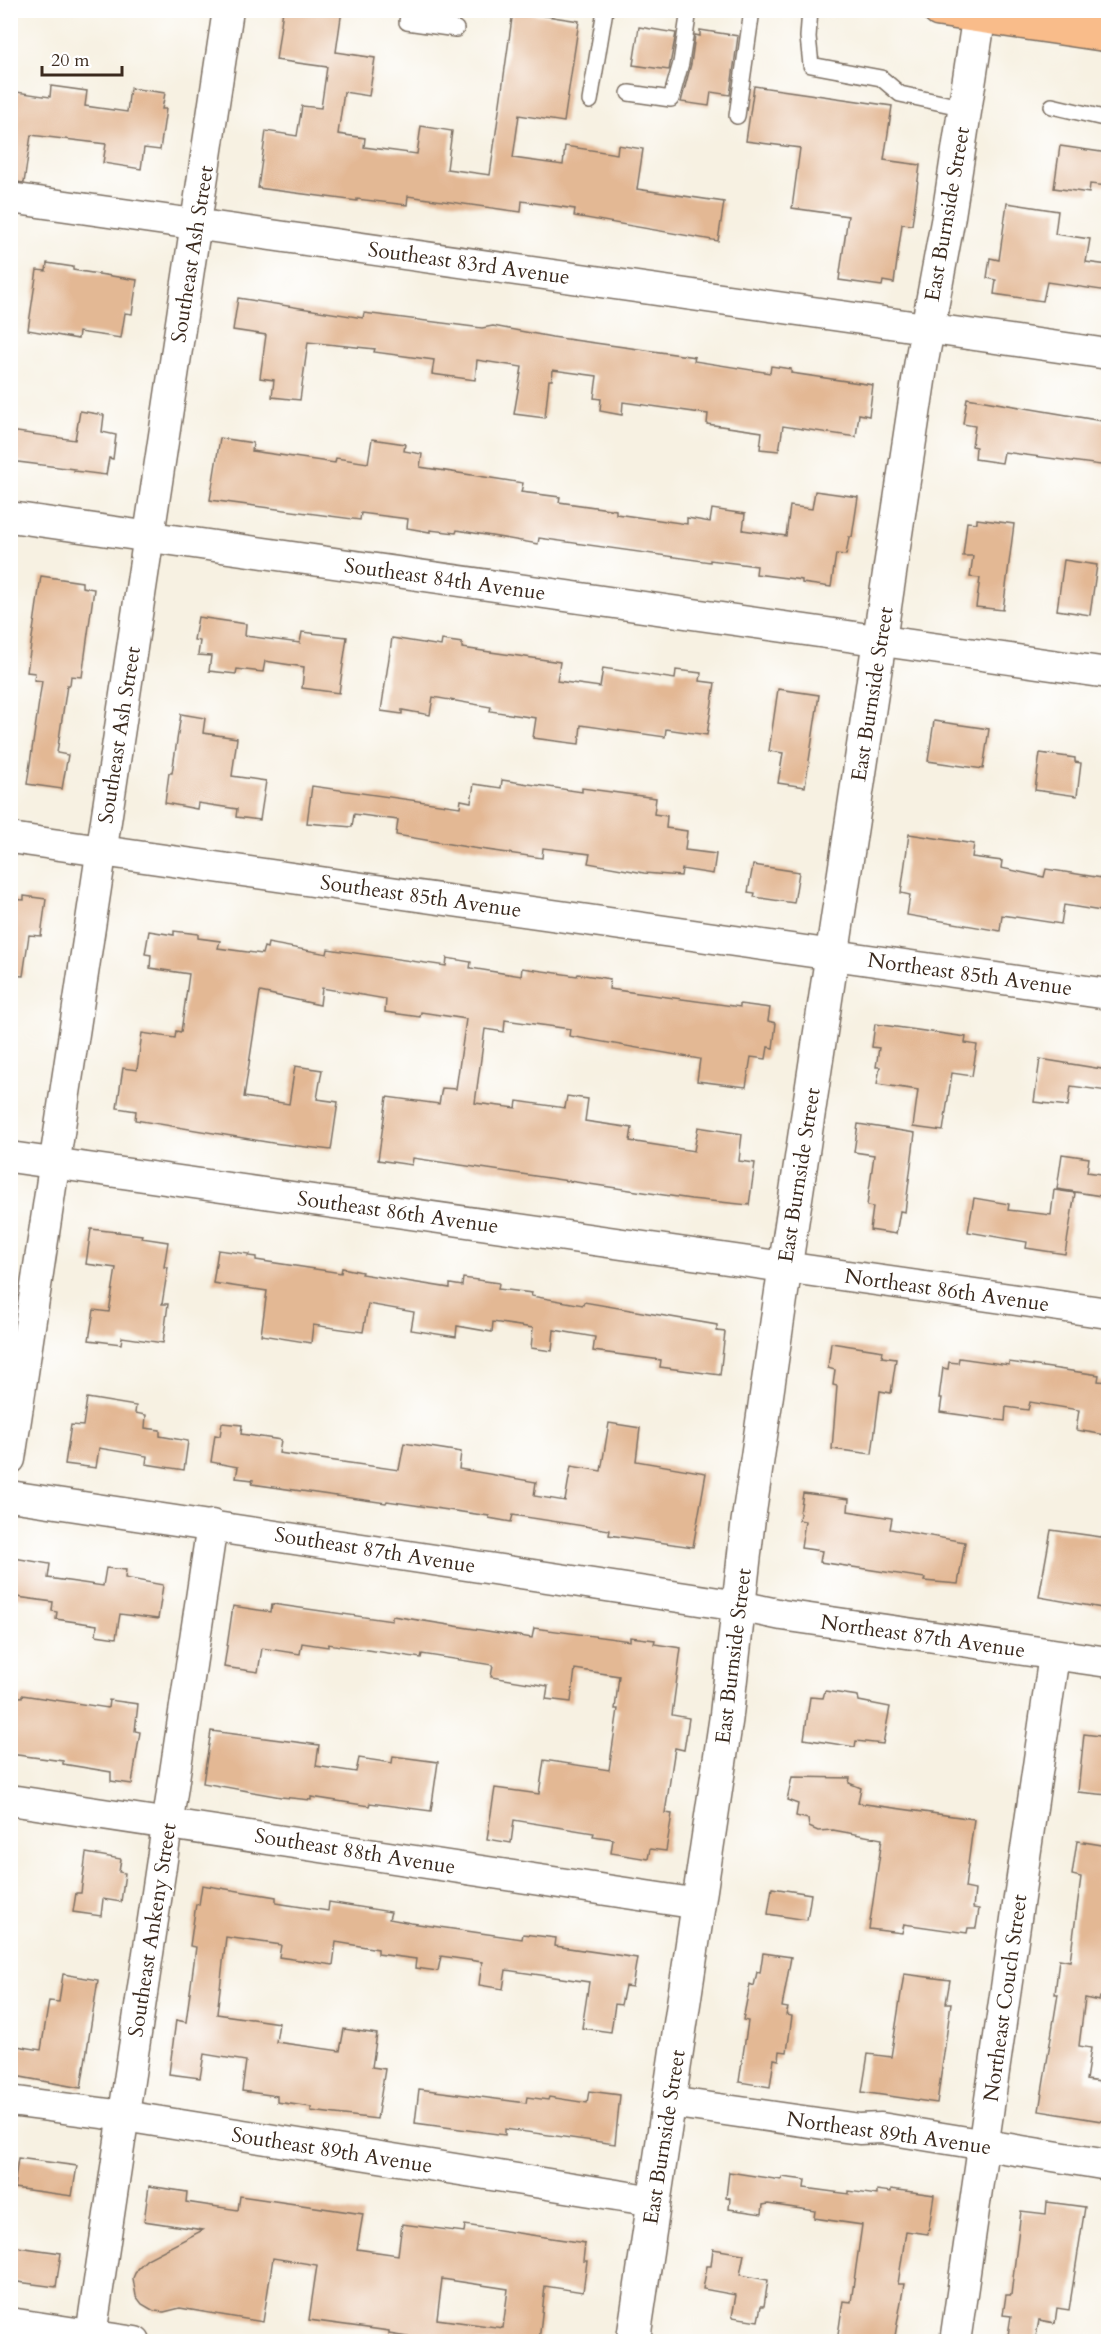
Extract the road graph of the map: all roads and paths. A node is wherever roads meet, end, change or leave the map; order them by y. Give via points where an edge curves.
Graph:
1 (228, 10) edge
2 (409, 10) edge
3 (605, 10) edge
4 (689, 10) edge
5 (752, 10) edge
6 (810, 10) edge
7 (939, 10) edge
8 (980, 13) edge
9 (456, 29) dead end
10 (1108, 34) edge
11 (629, 93) dead end
12 (590, 101) dead end
13 (1052, 106) dead end
14 (965, 108) junction
15 (737, 116) dead end
16 (1108, 119) edge
17 (10, 198) edge
18 (196, 224) junction
19 (927, 328) junction
20 (1108, 354) edge
21 (10, 517) edge
22 (149, 537) junction
23 (880, 641) junction
24 (1108, 673) edge
25 (10, 838) edge
26 (102, 851) junction
27 (832, 955) junction
28 (1108, 994) edge
29 (10, 1157) edge
30 (55, 1163) junction
31 (785, 1268) junction
32 (1108, 1313) edge
33 (10, 1459) edge
34 (10, 1496) edge
35 (212, 1526) junction
36 (739, 1606) junction
37 (1054, 1655) junction
38 (1108, 1662) edge
39 (10, 1800) edge
40 (169, 1823) junction
41 (699, 1904) junction
42 (10, 2101) edge
43 (669, 2102) junction
44 (124, 2116) junction
45 (984, 2145) junction
46 (1108, 2165) edge
47 (654, 2201) junction
48 (10, 2323) edge
49 (92, 2335) junction
50 (135, 2342) edge
51 (633, 2342) edge
52 (955, 2342) edge

1 - 18 street, Southeast Ash Street
2 - 9 lane via 407,22
3 - 12 lane
4 - 11 lane via 671,99
5 - 15 lane
6 - 14 lane via 807,37 811,65 881,78 900,94
7 - 8 main road
8 - 10 main road
8 - 14 street, East Burnside Street
13 - 16 lane
14 - 19 street, East Burnside Street
17 - 18 street, Southeast 83rd Avenue
18 - 19 street, Southeast 83rd Avenue
18 - 22 street, Southeast Ash Street
19 - 20 street, Southeast 83rd Avenue
19 - 23 street, East Burnside Street
21 - 22 street, Southeast 84th Avenue
22 - 23 street, Southeast 84th Avenue
22 - 26 street, Southeast Ash Street
23 - 24 street, Southeast 84th Avenue
23 - 27 street, East Burnside Street
25 - 26 street, Southeast 85th Avenue
26 - 27 street, Southeast 85th Avenue
26 - 30 street, Southeast Ash Street
27 - 28 street, Northeast 85th Avenue
27 - 31 street, East Burnside Street
29 - 30 street, Southeast 86th Avenue
30 - 31 street, Southeast 86th Avenue
30 - 33 street, Southeast Ash Street
31 - 32 street, Northeast 86th Avenue
31 - 36 street, East Burnside Street
34 - 35 street, Southeast 87th Avenue
35 - 36 street, Southeast 87th Avenue
35 - 40 street, Southeast Ankeny Street
36 - 37 street, Northeast 87th Avenue
36 - 41 street, East Burnside Street
37 - 38 street, Northeast 87th Avenue
37 - 45 street, Northeast Couch Street
39 - 40 street, Southeast 88th Avenue
40 - 41 street, Southeast 88th Avenue
40 - 44 street, Southeast Ankeny Street
41 - 43 street, East Burnside Street
42 - 44 street, Southeast 89th Avenue
43 - 45 street, Northeast 89th Avenue
43 - 47 street, East Burnside Street
44 - 47 street, Southeast 89th Avenue
44 - 49 street, Southeast Ankeny Street
45 - 46 street, Northeast 89th Avenue
45 - 52 street, Northeast Couch Street
47 - 51 street, East Burnside Street
48 - 49 street
49 - 50 street

